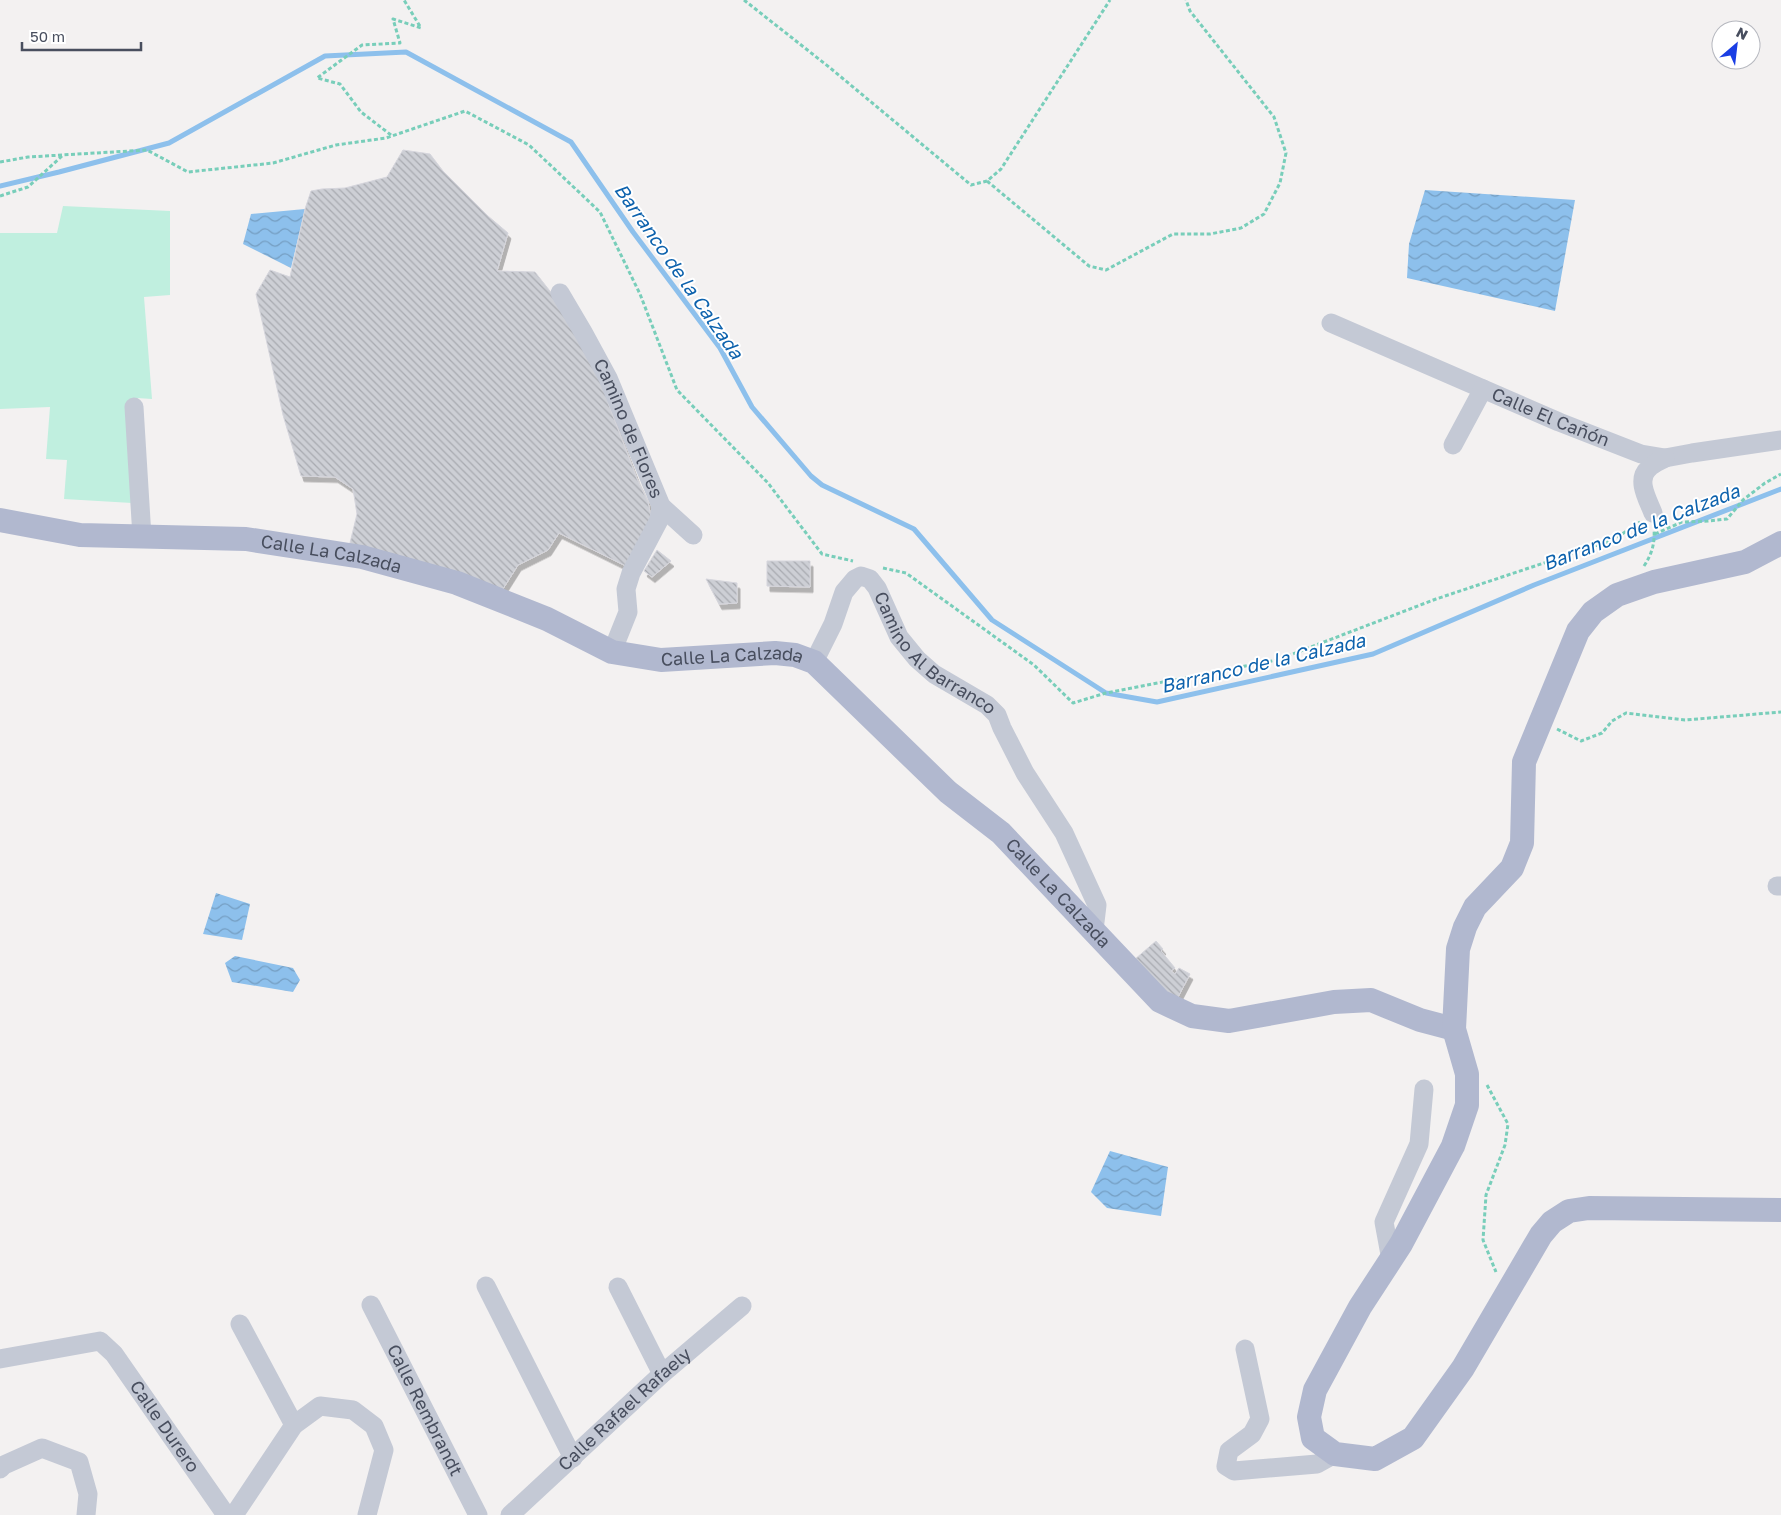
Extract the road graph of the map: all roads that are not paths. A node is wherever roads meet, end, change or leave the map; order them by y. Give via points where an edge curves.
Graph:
1 (560, 293) dead end
2 (1331, 323) dead end
3 (1483, 390) junction
4 (134, 407) dead end
5 (1781, 440) edge
6 (1454, 446) dead end
7 (1665, 458) junction
8 (661, 506) junction
9 (1653, 513) road end
10 (0, 520) edge
11 (693, 535) dead end
12 (142, 537) junction
13 (1781, 543) edge
14 (612, 652) junction
15 (814, 662) junction
16 (1094, 930) junction
17 (1454, 1029) junction
18 (1424, 1089) dead end
19 (1781, 1210) edge
20 (1391, 1260) junction
21 (486, 1286) dead end
22 (618, 1287) dead end
23 (371, 1305) dead end
24 (742, 1306) dead end
25 (240, 1324) dead end
26 (1245, 1348) dead end
27 (0, 1359) edge
28 (662, 1374) junction
29 (294, 1424) junction
30 (1335, 1454) junction
31 (573, 1458) junction
32 (0, 1469) edge
33 (86, 1515) edge
34 (226, 1515) edge
35 (234, 1515) edge
36 (367, 1515) edge
37 (478, 1515) edge
38 (510, 1515) edge

1 - 8 street, Camino de Flores via 608,378
2 - 3 street, Calle El Cañón
3 - 6 street
3 - 7 street, Calle El Cañón via 1641,454
4 - 12 street
5 - 7 street, Calle El Cañón
7 - 9 street via 1647,469 1643,479 1643,488
8 - 11 street
8 - 14 street, Camino de Flores via 659,520 631,573 626,589 628,612
10 - 12 main road, Calle La Calzada via 80,535
12 - 14 main road, Calle La Calzada via 246,539 362,557 457,583 547,619
13 - 17 main road via 1745,562 1654,582 1617,595 1593,612 1578,631 1524,762 1522,842 1512,868 1475,907 1458,949
14 - 15 main road, Calle La Calzada via 661,660 775,653 795,655
15 - 16 main road, Calle La Calzada via 948,792 1001,832
15 - 16 street, Camino Al Barranco via 844,592 855,579 861,576 870,579 878,588 899,638 917,659 934,674 987,705 997,715 1025,773 1064,833 1097,905
16 - 17 main road, Calle La Calzada via 1160,1001 1192,1016 1229,1021 1334,1002 1371,1000 1420,1020
17 - 20 main road via 1467,1074 1467,1105 1453,1146
18 - 20 street via 1419,1144 1384,1222
19 - 30 main road via 1589,1208 1569,1211 1552,1222 1541,1235 1463,1368 1413,1438 1374,1459
20 - 30 main road via 1360,1307 1315,1390 1309,1417 1313,1438
21 - 31 street
22 - 28 street
23 - 37 street, Calle Rembrandt
24 - 28 street, Calle Rafael Rafaely
25 - 29 street
26 - 30 street via 1260,1419 1252,1434 1229,1452 1226,1466 1234,1471 1317,1464
27 - 34 street, Calle Durero via 100,1341 114,1354
28 - 31 street, Calle Rafael Rafaely
29 - 35 street
29 - 36 street via 320,1406 353,1410 374,1426 384,1450
31 - 38 street, Calle Rafael Rafaely
32 - 33 street via 42,1448 79,1462 88,1494

